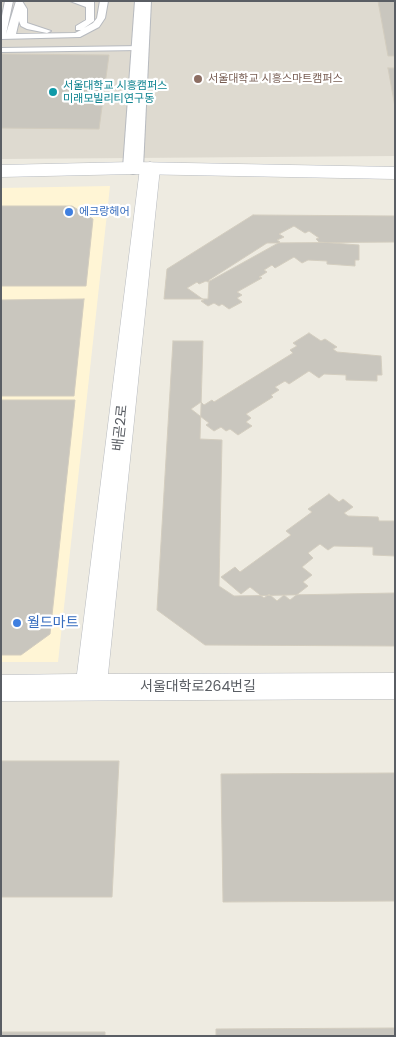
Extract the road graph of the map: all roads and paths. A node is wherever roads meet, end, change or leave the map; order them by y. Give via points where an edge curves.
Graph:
1 (9, 1) edge
2 (74, 1) edge
3 (104, 1) edge
4 (143, 1) edge
5 (156, 1) edge
6 (20, 2) edge
7 (90, 4) edge
8 (60, 32) junction
9 (5, 35) edge
10 (140, 48) junction
11 (1, 50) edge
12 (142, 168) junction
13 (1, 171) edge
14 (395, 173) edge
15 (395, 686) edge
16 (1, 688) edge
17 (91, 688) junction

1 - 9 lane
2 - 7 lane
3 - 9 lane via 101,18 96,25 78,35
4 - 10 street
5 - 12 street
6 - 8 lane via 24,24
6 - 9 lane
7 - 8 lane via 90,21
8 - 9 lane
10 - 11 lane
10 - 12 street
12 - 13 street
12 - 14 street
12 - 17 street, 배곧2로
15 - 17 street, 서울대학로264번길
16 - 17 street, 서울대학로264번길

